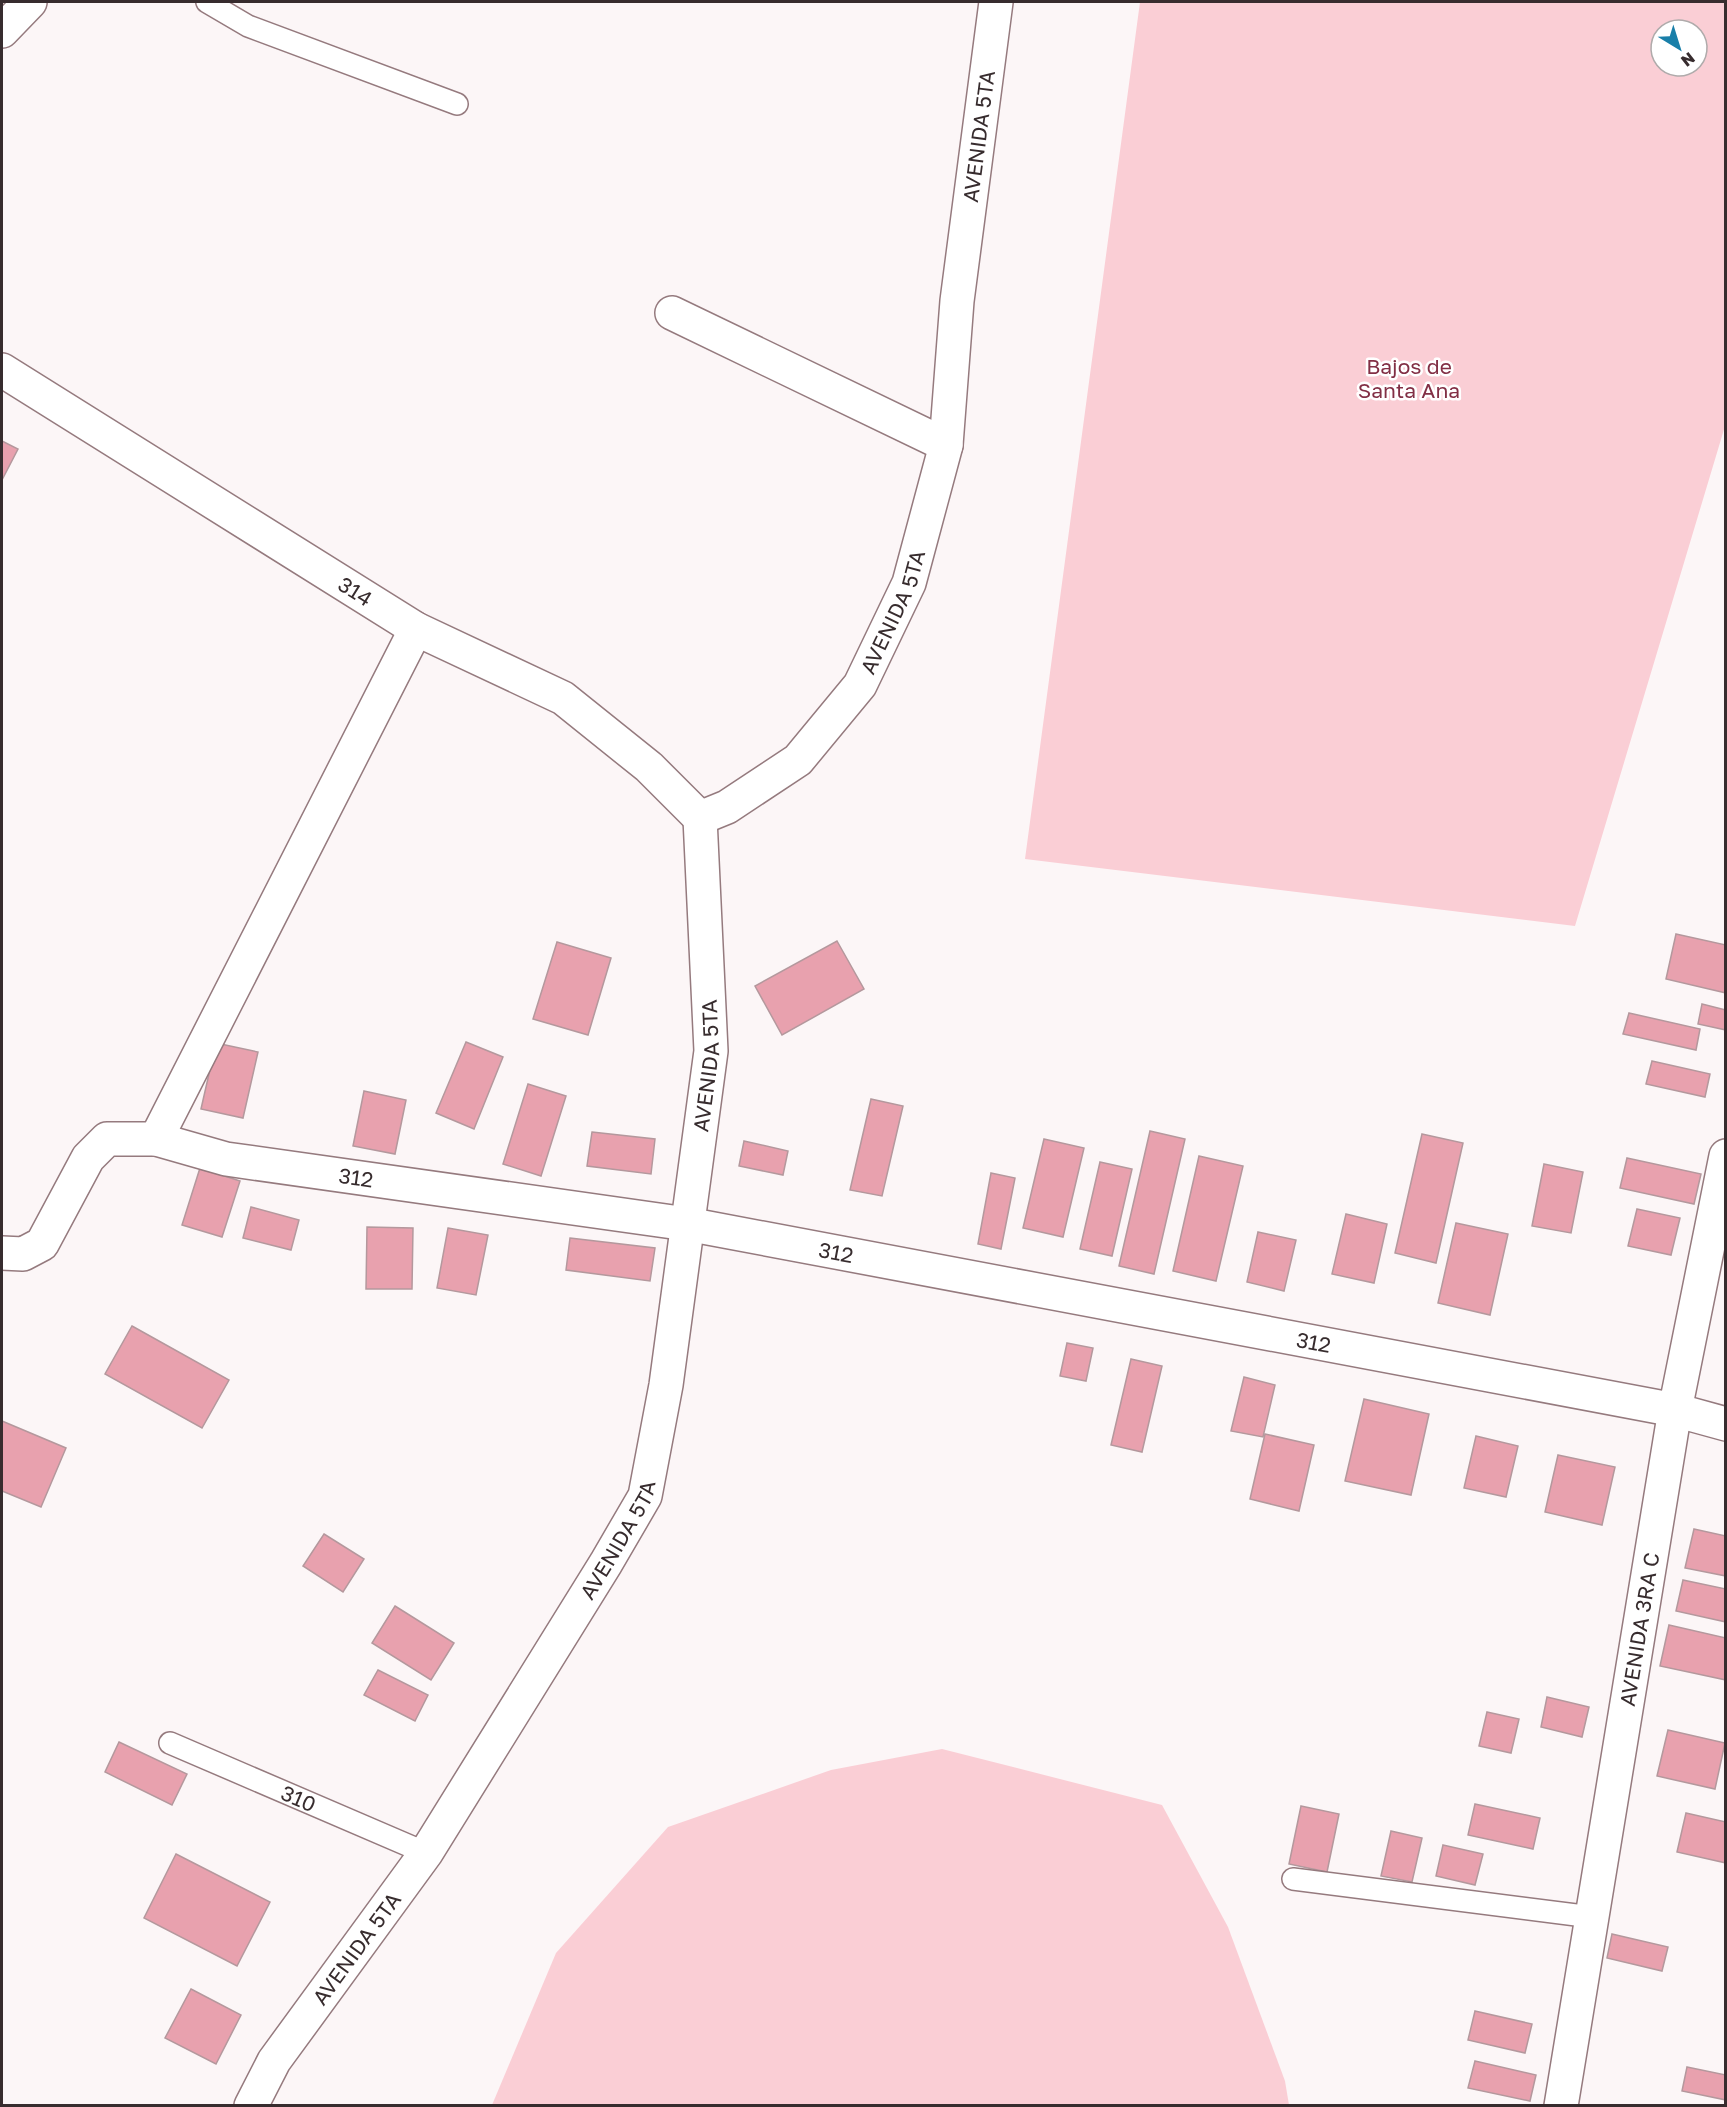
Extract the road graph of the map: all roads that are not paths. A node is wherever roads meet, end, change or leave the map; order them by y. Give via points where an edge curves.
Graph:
1 (30, 2) edge
2 (207, 2) edge
3 (996, 2) edge
4 (2, 31) edge
5 (457, 104) dead end
6 (672, 313) dead end
7 (2, 370) edge
8 (946, 445) junction
9 (416, 629) junction
10 (700, 818) junction
11 (156, 1139) junction
12 (1725, 1155) edge
13 (687, 1224) junction
14 (2, 1253) edge
15 (1675, 1410) junction
16 (1725, 1424) edge
17 (170, 1743) dead end
18 (426, 1853) junction
19 (1293, 1879) dead end
20 (1592, 1917) junction
21 (251, 2106) edge
22 (1561, 2106) edge

1 - 4 street
2 - 5 lane via 248,26
3 - 8 street, AVENIDA 5TA via 957,301
6 - 8 street
7 - 9 street, 314
8 - 10 street, AVENIDA 5TA via 909,583 860,685 798,760 727,807
9 - 10 street, 314 via 563,698 649,767
9 - 11 street
10 - 13 street, AVENIDA 5TA via 711,1051
11 - 13 street, 312 via 226,1159
11 - 14 street, 312 via 107,1139 88,1158 42,1244 23,1254
12 - 15 street, AVENIDA 3RA C
13 - 15 street, 312
13 - 18 street, AVENIDA 5TA via 666,1385 645,1496
15 - 16 street, 312
15 - 20 street, AVENIDA 3RA C
17 - 18 lane, 310
18 - 21 street, AVENIDA 5TA via 274,2061
19 - 20 lane
20 - 22 street, AVENIDA 3RA C

